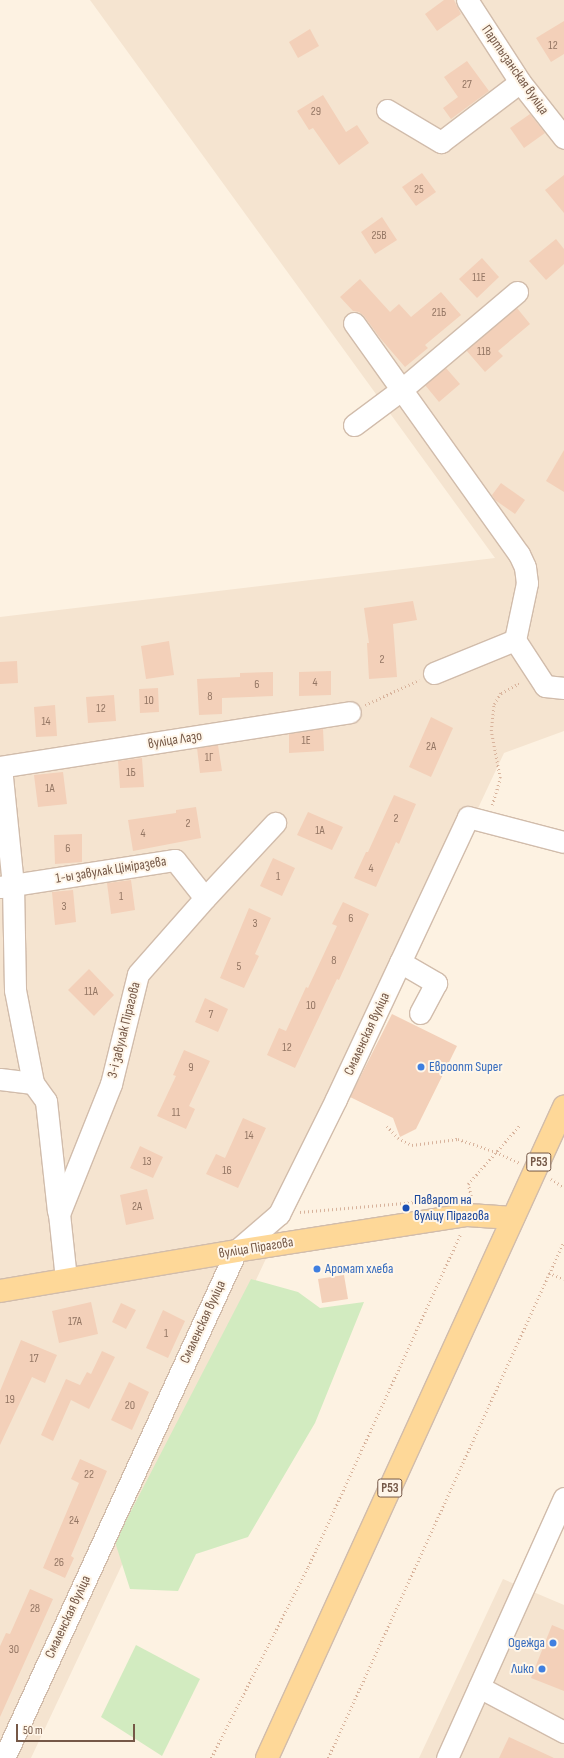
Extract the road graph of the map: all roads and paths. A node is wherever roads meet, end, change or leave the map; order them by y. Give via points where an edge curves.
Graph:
1 (467, 0) edge
2 (520, 82) junction
3 (388, 110) dead end
4 (564, 138) edge
5 (517, 292) dead end
6 (354, 323) dead end
7 (401, 390) junction
8 (354, 425) dead end
9 (515, 640) junction
10 (434, 673) joint
11 (554, 687) edge
12 (350, 712) joint
13 (0, 767) edge
14 (478, 820) junction
15 (275, 823) dead end
16 (564, 842) edge
17 (6, 886) edge
18 (205, 898) junction
19 (400, 962) junction
20 (420, 1013) dead end
21 (0, 1079) edge
22 (33, 1083) junction
23 (564, 1106) edge
24 (520, 1125) dead end
25 (387, 1126) dead end
26 (496, 1152) junction
27 (535, 1170) junction
28 (564, 1187) edge
29 (464, 1198) dead end
30 (418, 1202) dead end
31 (59, 1214) junction
32 (279, 1214) junction
33 (513, 1218) junction
34 (461, 1233) dead end
35 (564, 1241) edge
36 (236, 1251) junction
37 (549, 1273) junction
38 (66, 1279) junction
39 (564, 1279) edge
40 (0, 1291) edge
41 (564, 1498) edge
42 (479, 1688) junction
43 (564, 1732) edge
44 (4, 1758) edge
45 (210, 1758) edge
46 (267, 1758) edge
47 (328, 1758) edge
48 (447, 1758) edge

1 - 2 street, Партызанская вуліца
2 - 3 street via 441,142
2 - 4 street, Партызанская вуліца
5 - 7 street
6 - 7 street
7 - 8 street
7 - 9 street via 522,560 527,583
9 - 10 street
9 - 11 street
10 - 12 path
11 - 14 path via 518,684 501,694 494,704 491,730 500,778
12 - 13 street, вуліца Лазо
13 - 17 street
14 - 16 street
14 - 19 street, Смаленская вуліца
15 - 18 street, 3-і завулак Пірагова
17 - 18 street, 1-ы завулак Ціміразева via 175,860
17 - 22 street via 15,990
18 - 31 street, 3-і завулак Пірагова via 138,974 111,1084
19 - 20 street via 436,983
19 - 32 street, Смаленская вуліца
21 - 22 street
22 - 31 street via 46,1101
23 - 27 main road, Р53
24 - 26 path
25 - 26 path via 398,1138 412,1145 458,1139
26 - 27 path
26 - 29 path via 468,1184 472,1198
27 - 28 path
27 - 33 main road, Р53
30 - 32 path
31 - 38 street, 3-і завулак Пірагова
32 - 36 street, Смаленская вуліца
33 - 36 main road, вуліца Пірагова via 467,1215
33 - 46 main road, Р53
34 - 45 path via 308,1567
35 - 37 path
36 - 38 main road, вуліца Пірагова
36 - 44 street, Смаленская вуліца
37 - 39 path
37 - 47 path
38 - 40 main road, вуліца Пірагова
41 - 42 street
42 - 43 street
42 - 48 street

